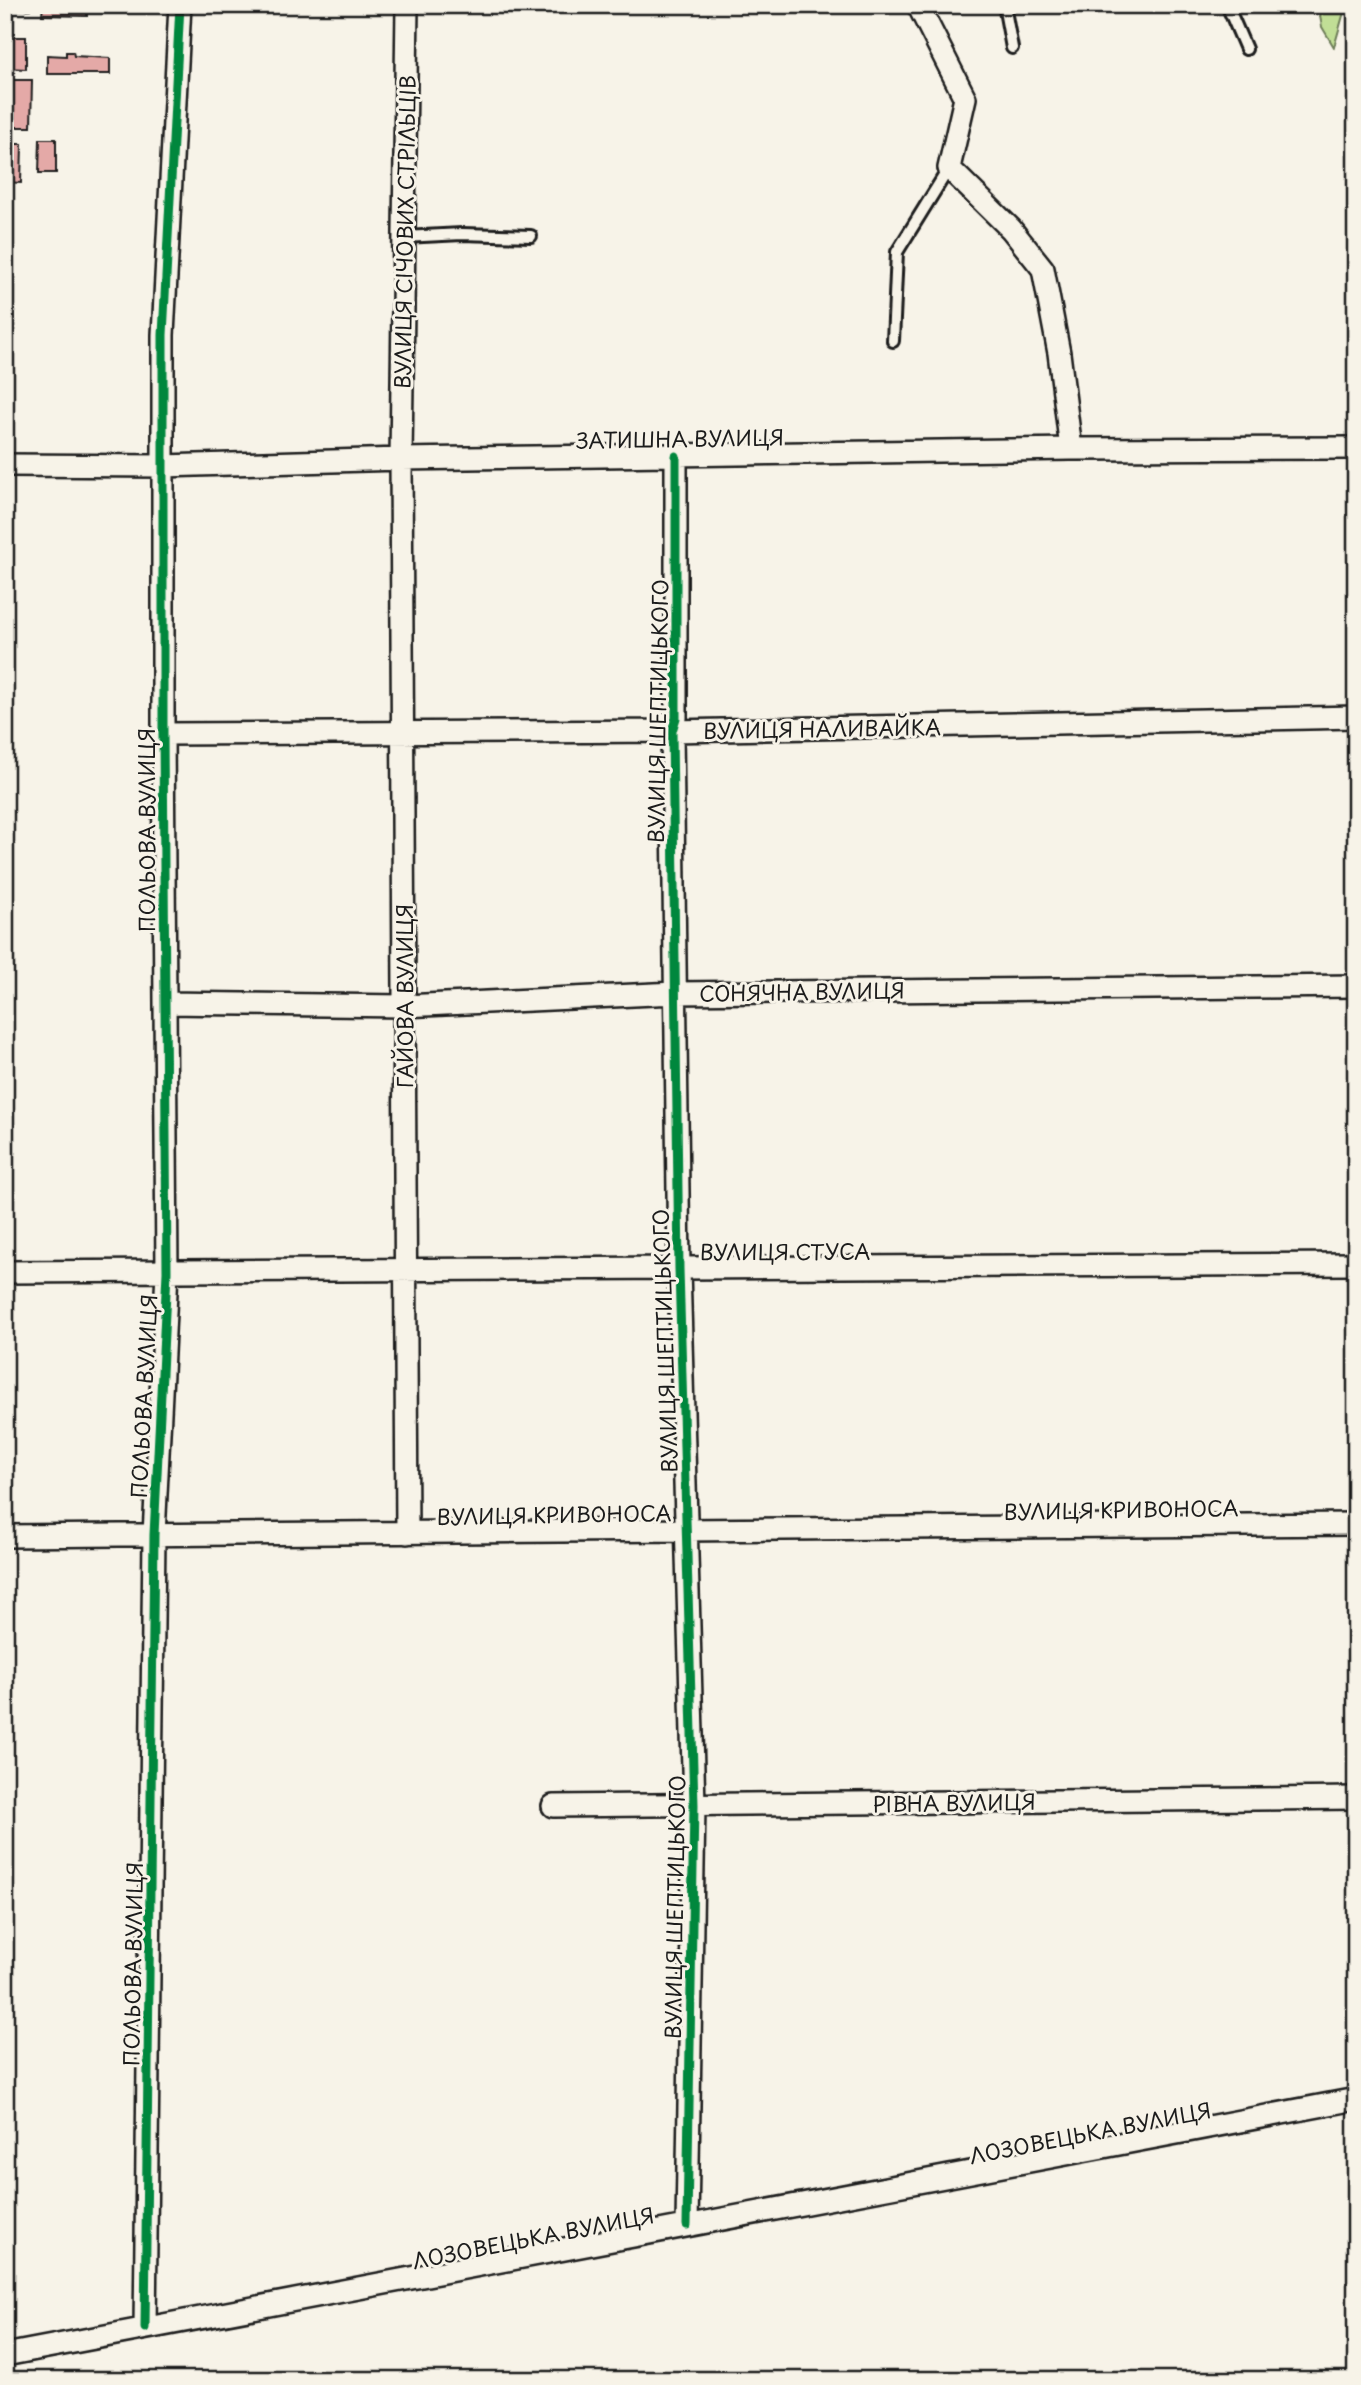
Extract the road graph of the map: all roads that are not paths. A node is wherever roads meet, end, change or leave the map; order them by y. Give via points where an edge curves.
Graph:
1 (180, 5) edge
2 (407, 5) edge
3 (918, 5) edge
4 (1004, 5) edge
5 (1227, 5) edge
6 (1012, 48) dead end
7 (1246, 49) dead end
8 (949, 168) junction
9 (531, 236) dead end
10 (404, 237) junction
11 (893, 341) dead end
12 (1356, 448) edge
13 (1071, 449) junction
14 (676, 456) junction
15 (401, 459) junction
16 (5, 465) edge
17 (163, 466) junction
18 (1356, 717) edge
19 (672, 731) junction
20 (163, 734) junction
21 (403, 734) junction
22 (1356, 986) edge
23 (675, 993) junction
24 (165, 1003) junction
25 (404, 1006) junction
26 (1356, 1264) edge
27 (679, 1269) junction
28 (406, 1271) junction
29 (5, 1272) edge
30 (167, 1272) junction
31 (1356, 1524) edge
32 (688, 1530) junction
33 (407, 1533) junction
34 (154, 1535) junction
35 (5, 1536) edge
36 (1356, 1798) edge
37 (694, 1804) junction
38 (553, 1806) dead end
39 (1356, 2099) edge
40 (687, 2225) junction
41 (145, 2328) junction
42 (5, 2355) edge

1 - 17 street, ПОЛЬОВА ВУЛИЦЯ via 163,335
2 - 10 street, ВУЛИЦЯ СІЧОВИХ СТРІЛЬЦІВ
3 - 8 street via 965,98
4 - 6 lane
5 - 7 lane
8 - 11 lane via 897,252
8 - 13 street via 1011,229 1043,269
9 - 10 lane via 462,233
10 - 15 street, ВУЛИЦЯ СІЧОВИХ СТРІЛЬЦІВ
12 - 13 street, ЗАТИШНА ВУЛИЦЯ
13 - 14 street, ЗАТИШНА ВУЛИЦЯ
14 - 15 street, ЗАТИШНА ВУЛИЦЯ
14 - 19 street, ВУЛИЦЯ ШЕПТИЦЬКОГО via 676,718
15 - 17 street, ЗАТИШНА ВУЛИЦЯ
15 - 21 street, ГАЙОВА ВУЛИЦЯ
16 - 17 street, ЗАТИШНА ВУЛИЦЯ
17 - 20 street, ПОЛЬОВА ВУЛИЦЯ
18 - 19 street, ВУЛИЦЯ НАЛИВАЙКА
19 - 21 street, ВУЛИЦЯ НАЛИВАЙКА
19 - 23 street, ВУЛИЦЯ ШЕПТИЦЬКОГО
20 - 21 street, ВУЛИЦЯ НАЛИВАЙКА
20 - 24 street, ПОЛЬОВА ВУЛИЦЯ
21 - 25 street, ГАЙОВА ВУЛИЦЯ
22 - 23 street, СОНЯЧНА ВУЛИЦЯ
23 - 25 street, СОНЯЧНА ВУЛИЦЯ
23 - 27 street, ВУЛИЦЯ ШЕПТИЦЬКОГО
24 - 25 street, СОНЯЧНА ВУЛИЦЯ
24 - 30 street, ПОЛЬОВА ВУЛИЦЯ
25 - 28 street, ГАЙОВА ВУЛИЦЯ
26 - 27 street, ВУЛИЦЯ СТУСА
27 - 28 street, ВУЛИЦЯ СТУСА
27 - 32 street, ВУЛИЦЯ ШЕПТИЦЬКОГО
28 - 30 street, ВУЛИЦЯ СТУСА
28 - 33 street, ГАЙОВА ВУЛИЦЯ
29 - 30 street, ВУЛИЦЯ СТУСА
30 - 34 street, ПОЛЬОВА ВУЛИЦЯ
31 - 32 street, ВУЛИЦЯ КРИВОНОСА
32 - 33 street, ВУЛИЦЯ КРИВОНОСА
32 - 37 street, ВУЛИЦЯ ШЕПТИЦЬКОГО
33 - 34 street, ВУЛИЦЯ КРИВОНОСА
34 - 35 street, ВУЛИЦЯ КРИВОНОСА
34 - 41 street, ПОЛЬОВА ВУЛИЦЯ
36 - 37 street, РІВНА ВУЛИЦЯ
37 - 38 street, РІВНА ВУЛИЦЯ
37 - 40 street, ВУЛИЦЯ ШЕПТИЦЬКОГО
39 - 40 street, ЛОЗОВЕЦЬКА ВУЛИЦЯ
40 - 41 street, ЛОЗОВЕЦЬКА ВУЛИЦЯ
41 - 42 street, ЛОЗОВЕЦЬКА ВУЛИЦЯ

